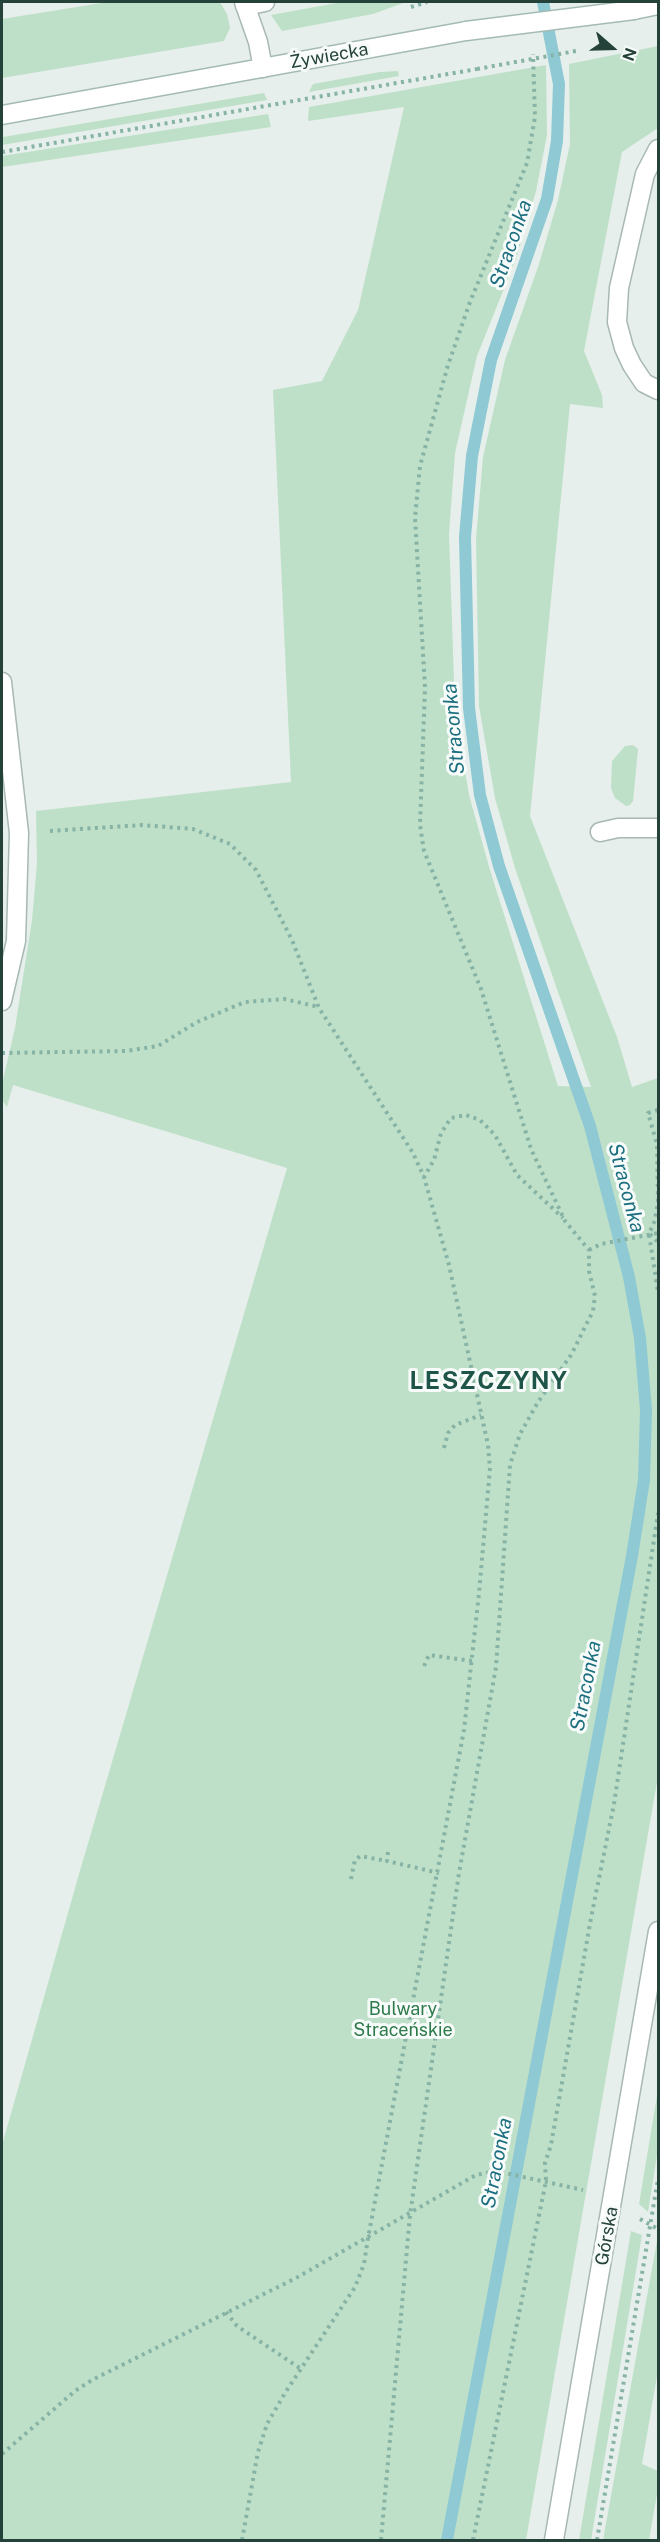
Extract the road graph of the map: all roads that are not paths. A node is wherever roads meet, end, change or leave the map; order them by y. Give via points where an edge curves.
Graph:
1 (265, 2) edge
2 (245, 4) edge
3 (658, 5) edge
4 (262, 68) junction
5 (2, 115) edge
6 (658, 149) edge
7 (658, 390) edge
8 (2, 682) edge
9 (658, 828) edge
10 (600, 832) dead end
11 (2, 1001) edge
12 (658, 1931) edge
13 (554, 2541) edge

1 - 2 street
2 - 4 street
3 - 4 street, Żywiecka, bridge via 466,31
4 - 5 street, Żywiecka
6 - 7 street via 645,174 619,288 617,322 632,365 644,383
8 - 11 street via 19,833 15,941
9 - 10 street
12 - 13 street, Górska

